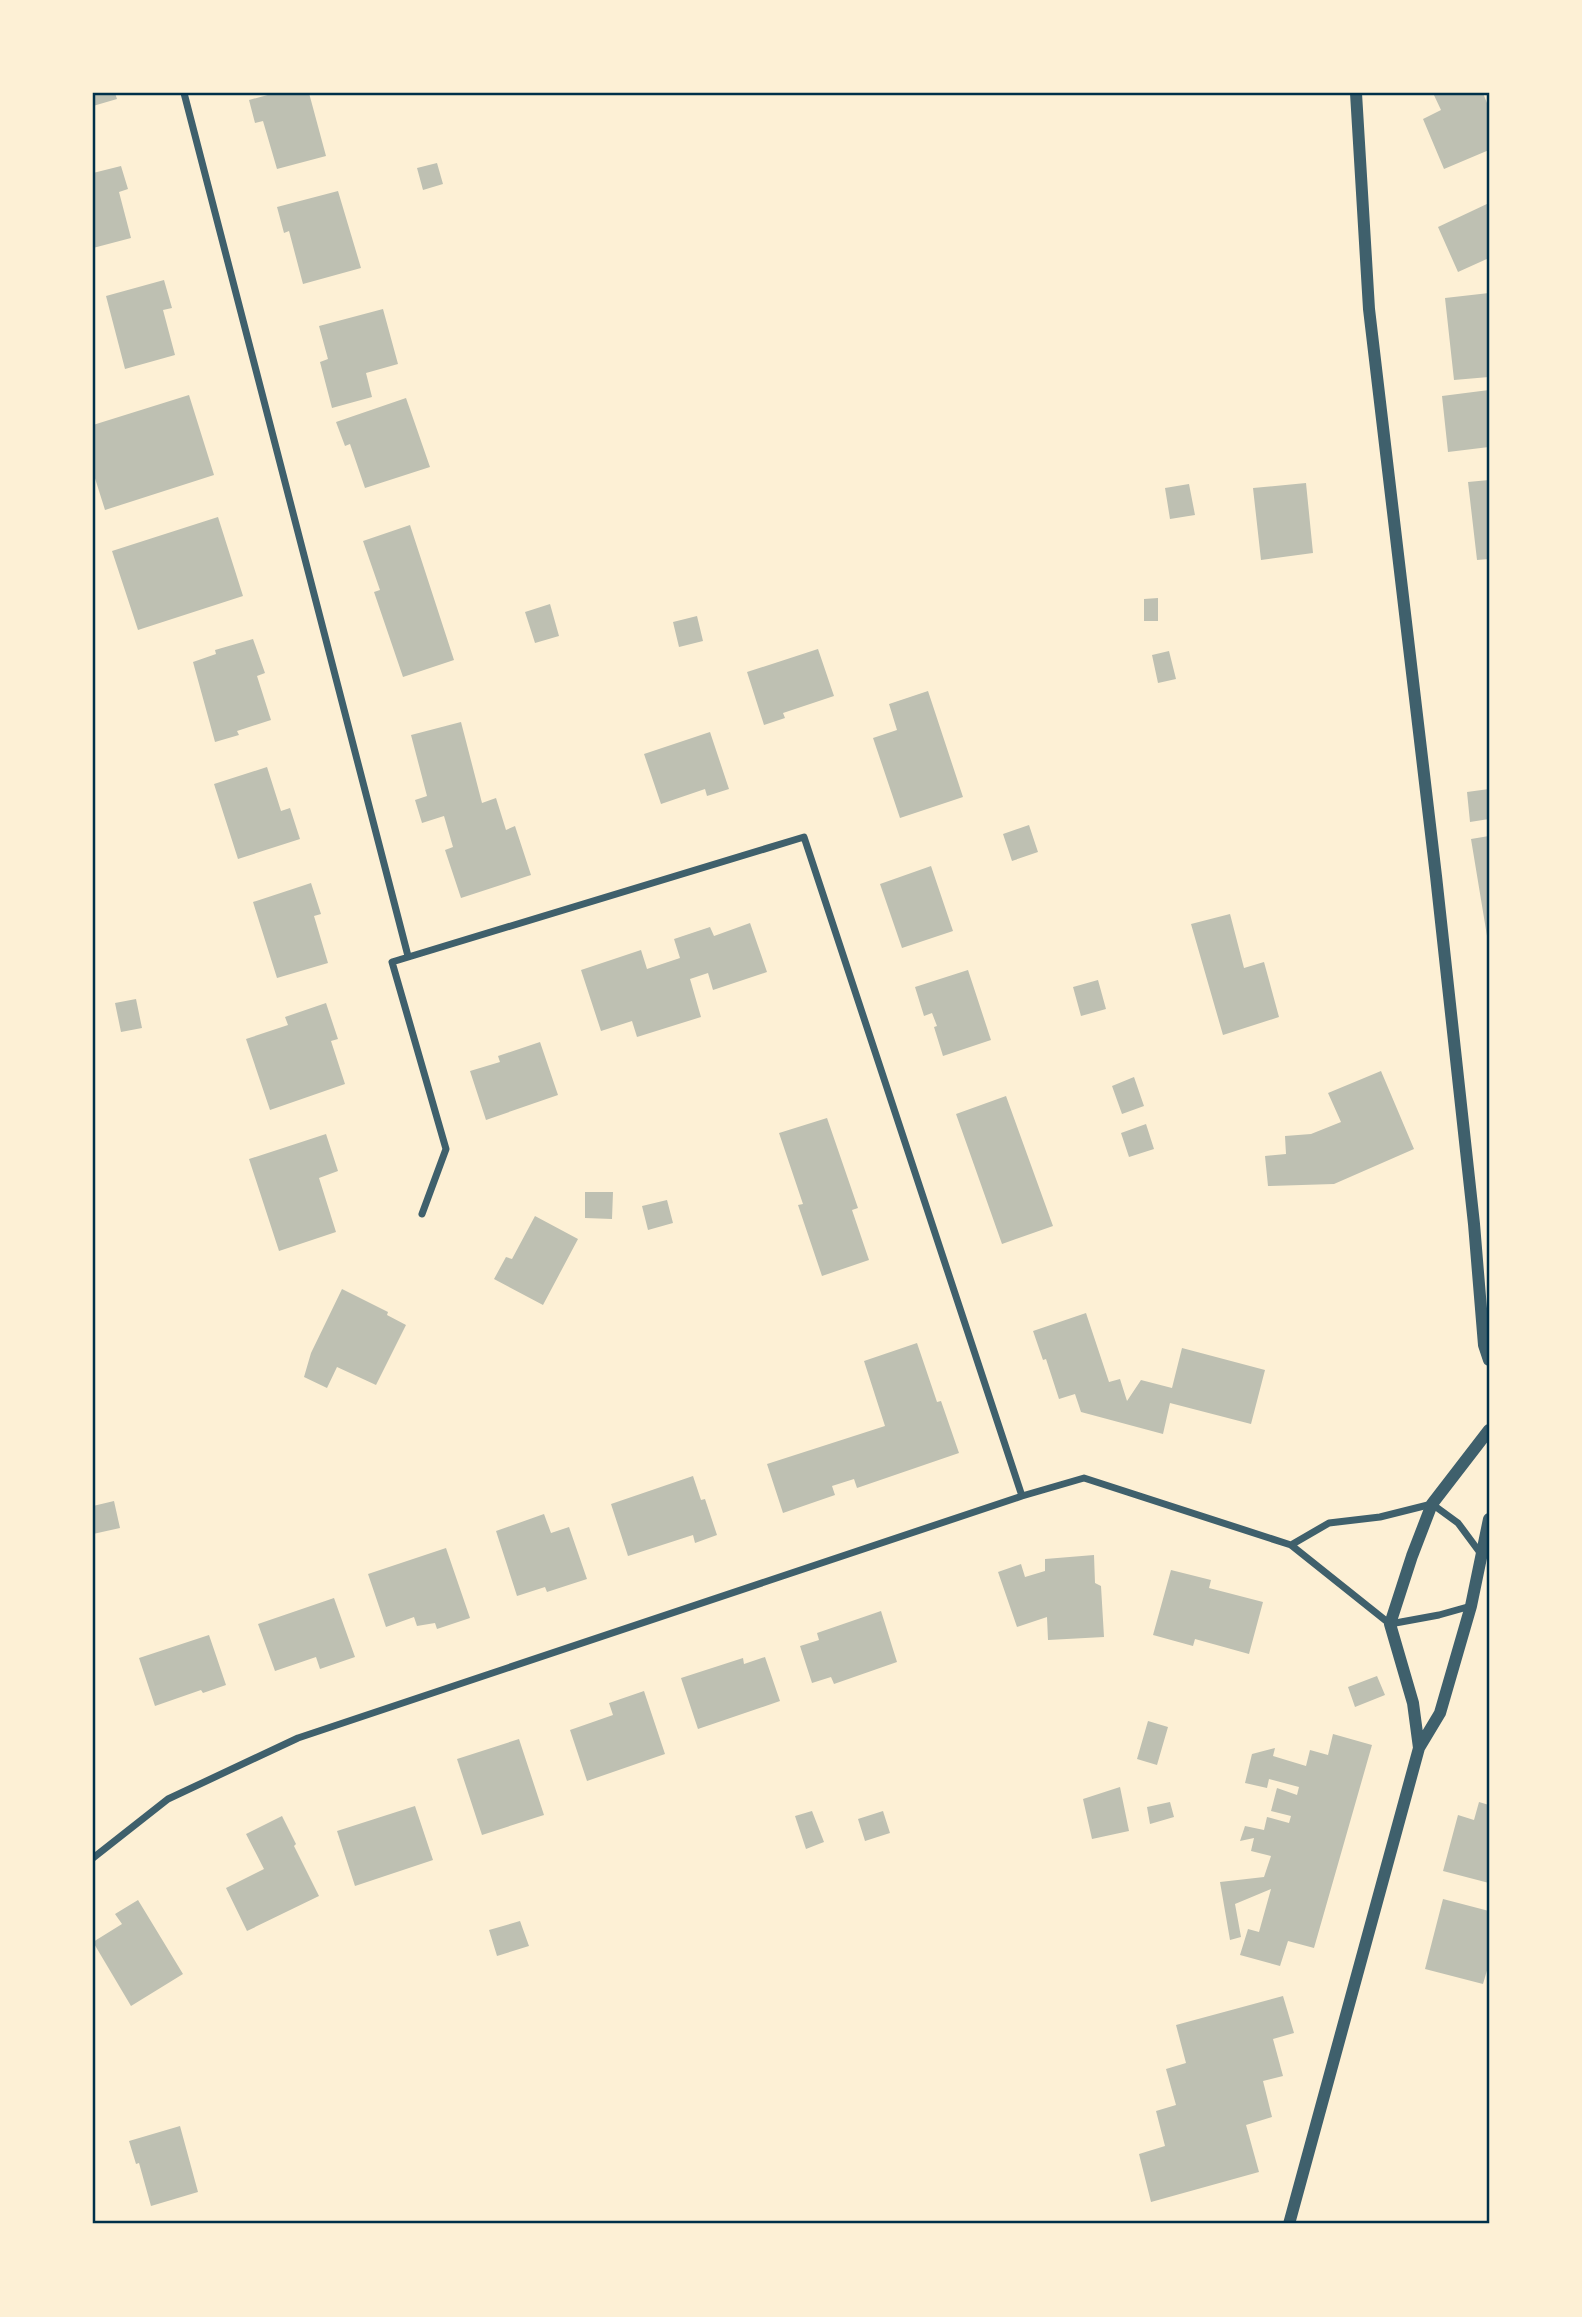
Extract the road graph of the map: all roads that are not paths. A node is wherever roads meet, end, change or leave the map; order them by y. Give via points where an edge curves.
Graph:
1 (184, 93) edge
2 (1356, 93) edge
3 (408, 956) junction
4 (422, 1214) dead end
5 (1489, 1360) edge
6 (1489, 1430) edge
7 (1022, 1496) junction
8 (1432, 1504) junction
9 (1489, 1519) edge
10 (1291, 1545) junction
11 (1481, 1554) junction
12 (1471, 1606) junction
13 (1390, 1624) junction
14 (1419, 1748) junction
15 (93, 1858) edge
16 (1289, 2224) edge

1 - 3 street
2 - 5 street via 1369,309
3 - 4 street via 392,962 446,1149
3 - 7 street via 804,836
6 - 8 street
7 - 10 street via 1084,1478
7 - 15 street via 298,1738 168,1799
8 - 10 street via 1329,1523
8 - 11 street via 1458,1523
8 - 13 street
9 - 11 street
10 - 13 street
11 - 12 street
12 - 13 street
12 - 14 street via 1440,1713
13 - 14 street via 1413,1703
14 - 16 street

